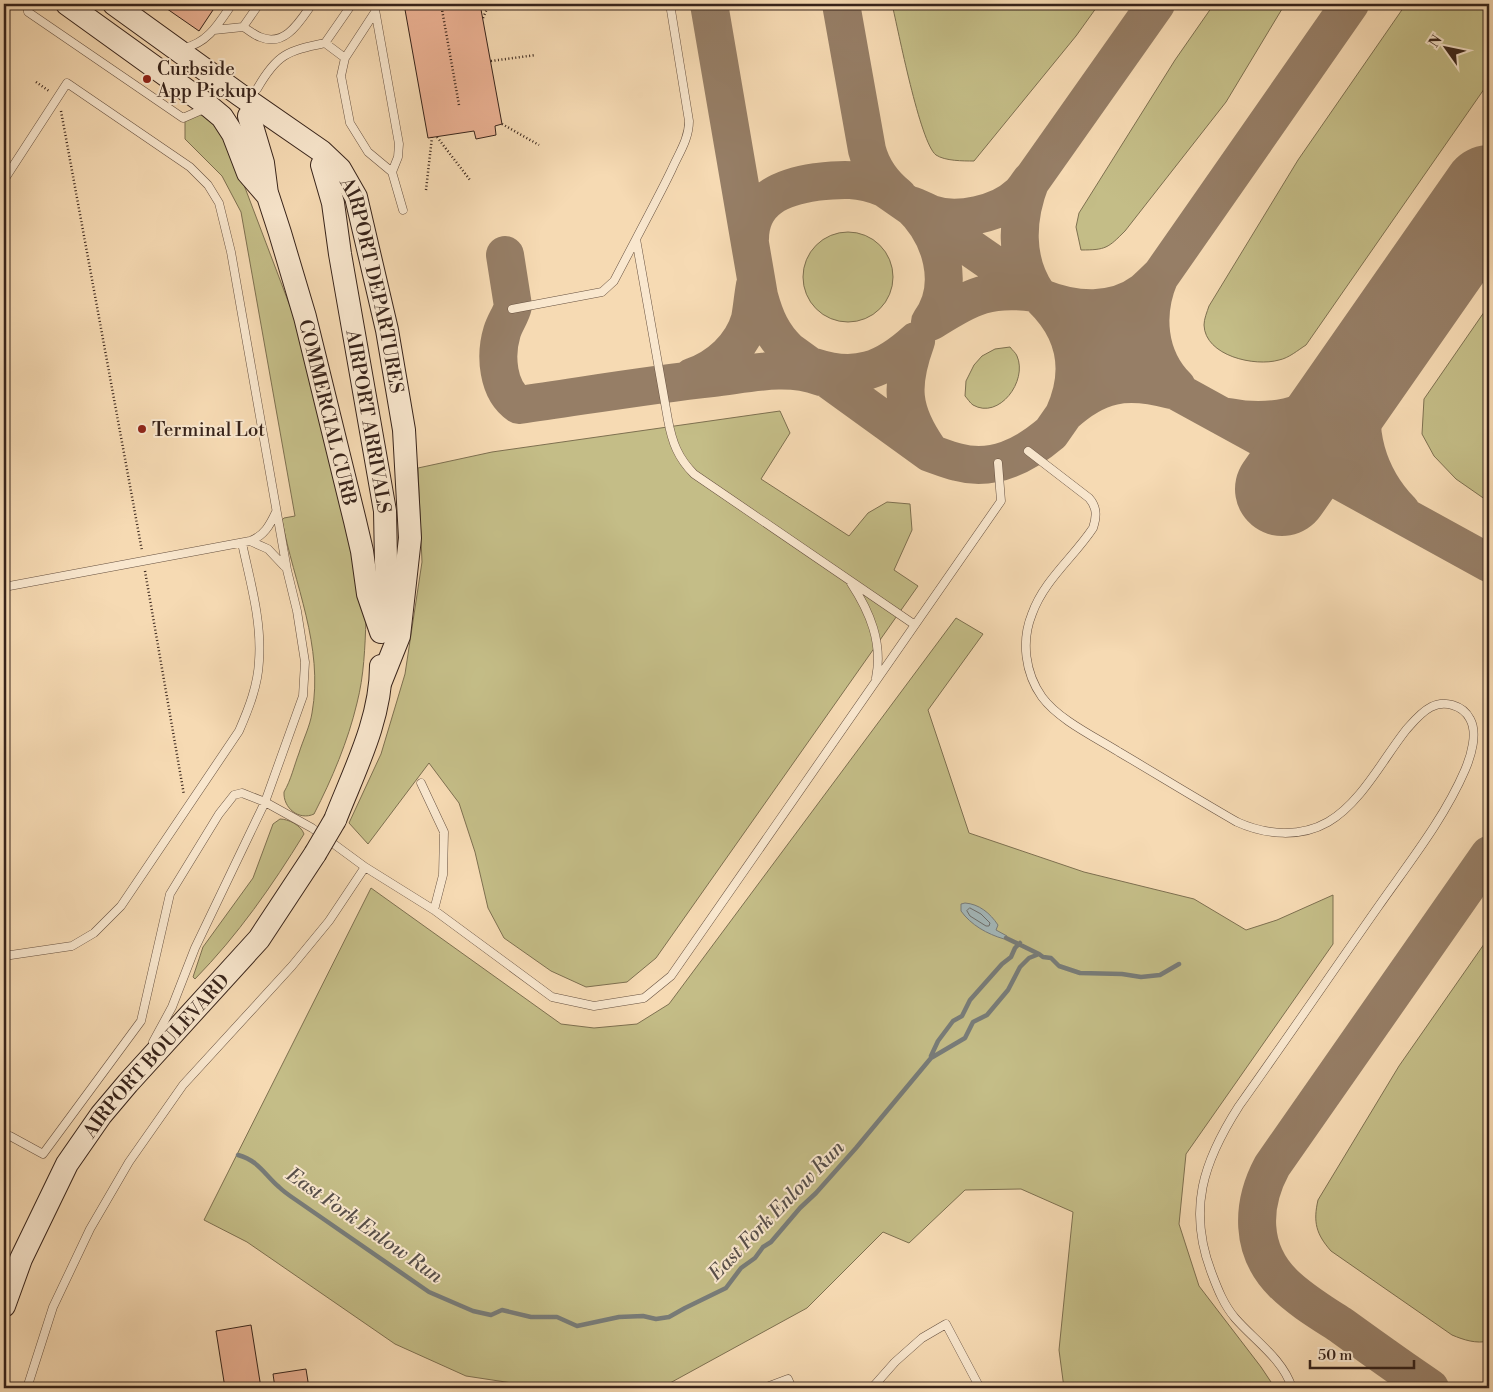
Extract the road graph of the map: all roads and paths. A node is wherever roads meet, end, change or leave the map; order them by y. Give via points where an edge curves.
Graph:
1 (27, 4) edge
2 (67, 4) edge
3 (114, 4) edge
4 (232, 4) edge
5 (259, 4) edge
6 (312, 4) edge
7 (352, 4) edge
8 (441, 4) edge
9 (489, 4) edge
10 (670, 4) edge
11 (374, 8) edge
12 (483, 18) dead end
13 (243, 27) junction
14 (214, 30) junction
15 (325, 43) junction
16 (182, 48) dead end
17 (536, 56) dead end
18 (344, 58) junction
19 (491, 62) dead end
20 (36, 82) dead end
21 (257, 89) dead end
22 (58, 97) junction
23 (459, 105) dead end
24 (210, 107) junction
25 (249, 116) dead end
26 (502, 124) dead end
27 (437, 136) dead end
28 (432, 137) dead end
29 (539, 145) dead end
30 (322, 165) dead end
31 (392, 172) junction
32 (4, 180) edge
33 (470, 180) dead end
34 (426, 190) dead end
35 (267, 194) junction
36 (403, 210) dead end
37 (636, 239) junction
38 (512, 309) dead end
39 (1028, 451) dead end
40 (998, 463) dead end
41 (276, 512) junction
42 (246, 542) junction
43 (144, 561) junction
44 (287, 570) junction
45 (849, 580) junction
46 (4, 586) edge
47 (915, 625) junction
48 (381, 632) junction
49 (381, 681) junction
50 (875, 683) junction
51 (422, 782) dead end
52 (264, 802) junction
53 (186, 809) junction
54 (365, 867) junction
55 (434, 910) junction
56 (4, 956) edge
57 (133, 1077) junction
58 (10, 1136) dead end
59 (4, 1306) edge
60 (27, 1388) edge
61 (764, 1388) edge
62 (792, 1388) edge
63 (872, 1388) edge
64 (980, 1388) edge
65 (1292, 1388) edge

1 - 24 lane via 28,12 183,118
2 - 24 street, COMMERCIAL CURB
3 - 49 street, AIRPORT DEPARTURES via 321,150 340,169 356,197 387,330 404,430 410,538 399,636
4 - 14 lane
5 - 13 lane
6 - 13 lane via 290,33 278,39 262,38
7 - 15 lane
8 - 23 path
9 - 12 path
10 - 37 lane via 689,130
11 - 18 lane
11 - 31 lane via 399,144
13 - 14 lane
14 - 16 lane via 204,40
15 - 18 lane
15 - 21 lane via 285,55 274,63
17 - 19 path
18 - 31 lane via 341,76 350,123 368,152
20 - 22 path
22 - 32 lane
22 - 41 lane via 67,82 190,167 208,185 219,203 231,252
22 - 43 path
24 - 35 street, COMMERCIAL CURB via 222,117 233,134 248,173
25 - 35 street, COMMERCIAL CURB via 263,163
26 - 29 path
27 - 33 path
28 - 34 path
30 - 48 street, AIRPORT ARRIVALS via 333,203 385,511 388,608
31 - 36 lane
35 - 48 street, COMMERCIAL CURB via 304,317 362,551 368,594
37 - 38 lane via 614,281 602,292
37 - 45 lane via 668,420 680,458 694,474
39 - 65 lane via 1090,498 1096,513 1093,528 1048,585 1034,609 1026,638 1027,663 1036,688 1048,703 1107,744 1237,822 1257,830 1290,833 1318,827 1343,811 1409,727 1431,707 1443,704 1456,706 1466,713 1473,726 1465,770 1447,804 1239,1106 1215,1148 1204,1177 1200,1228 1204,1254 1215,1283 1228,1308 1279,1364
40 - 47 lane via 1001,501
41 - 42 lane via 264,533
41 - 44 lane
42 - 43 lane
42 - 44 lane via 268,549
42 - 53 lane via 260,638 256,682 240,731
43 - 46 lane
43 - 53 path
44 - 52 lane via 306,662 303,696
45 - 47 lane
45 - 50 lane via 866,609 876,638 878,663
47 - 50 lane
48 - 49 street, AIRPORT ARRIVALS
49 - 57 street, AIRPORT BOULEVARD, bridge via 374,719 335,820 315,854 259,939
50 - 55 lane via 671,976 644,998 594,1006 552,997
51 - 55 lane via 444,832 443,874
52 - 54 lane via 312,828
52 - 57 lane via 195,948 172,1007
52 - 58 lane via 242,793 234,795 219,814 170,894 141,1021 43,1154
53 - 56 lane via 121,906 94,933 72,946
54 - 55 lane
54 - 60 lane via 329,921 184,1085 130,1162 90,1229 53,1307
57 - 59 street, AIRPORT BOULEVARD via 101,1115 67,1164 21,1260
61 - 62 lane via 788,1379
63 - 64 lane via 922,1338 946,1324

